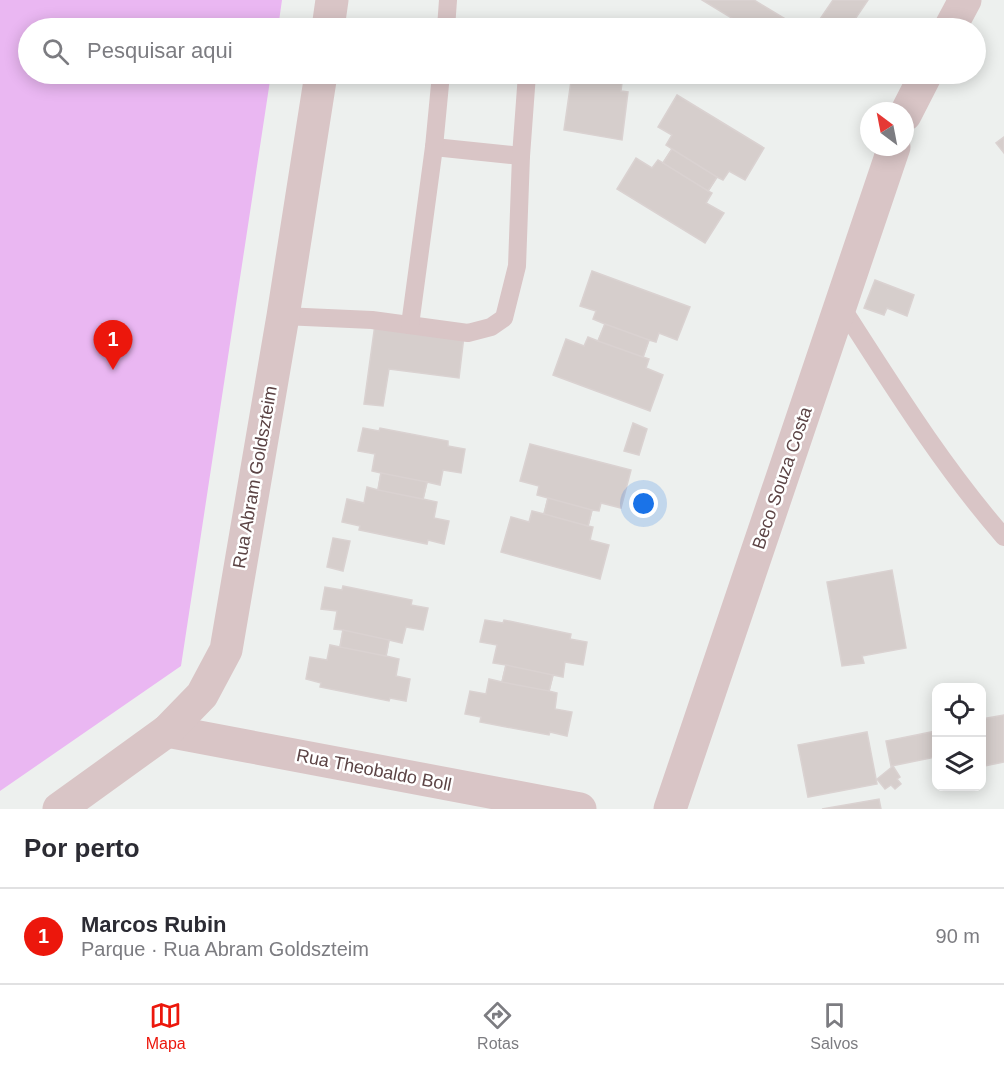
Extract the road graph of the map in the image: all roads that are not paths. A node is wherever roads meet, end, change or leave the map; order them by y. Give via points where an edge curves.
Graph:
1 (333, 0) edge
2 (448, 0) edge
3 (965, 0) edge
4 (330, 18) edge
5 (447, 18) edge
6 (955, 18) edge
7 (319, 84) edge
8 (440, 84) edge
9 (526, 84) edge
10 (921, 84) edge
11 (912, 102) edge
12 (434, 147) junction
13 (521, 156) junction
14 (891, 156) edge
15 (841, 306) junction
16 (283, 316) junction
17 (410, 325) junction
18 (1004, 537) edge
19 (167, 731) junction
20 (60, 809) edge
21 (580, 809) edge
22 (670, 809) edge

1 - 4 street
2 - 5 lane
3 - 6 street
7 - 16 street, Rua Abram Goldszteim
8 - 12 lane
9 - 13 lane
10 - 11 street
12 - 13 lane
12 - 17 lane
13 - 17 lane via 517,266 504,318 491,327 468,333
14 - 15 street, Beco Souza Costa
15 - 18 lane via 969,497
15 - 22 street, Beco Souza Costa
16 - 17 lane
16 - 19 street, Rua Abram Goldszteim via 226,650 202,695
19 - 20 street, Rua Abram Goldszteim
19 - 21 street, Rua Theobaldo Boll

